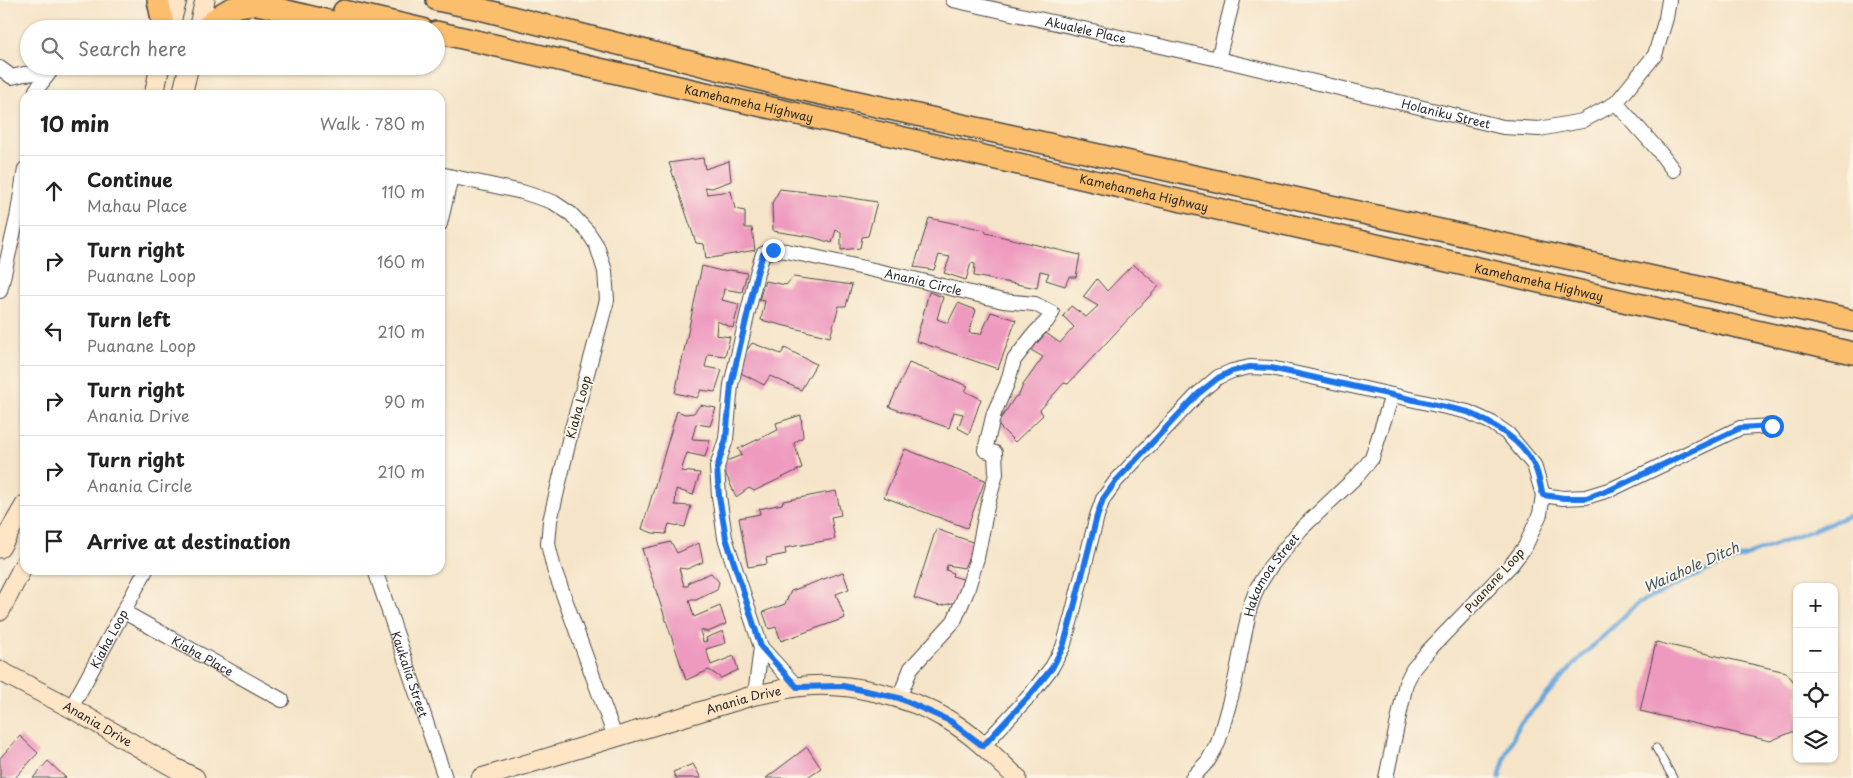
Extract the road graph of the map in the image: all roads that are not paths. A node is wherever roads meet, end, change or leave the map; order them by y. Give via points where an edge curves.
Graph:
1 (158, 0) edge
2 (176, 0) edge
3 (204, 0) edge
4 (297, 0) edge
5 (437, 0) edge
6 (449, 0) edge
7 (953, 0) edge
8 (1233, 0) edge
9 (1670, 0) edge
10 (480, 9) junction
11 (163, 20) edge
12 (171, 20) edge
13 (200, 20) edge
14 (213, 20) edge
15 (324, 20) edge
16 (383, 20) edge
17 (445, 34) edge
18 (445, 41) edge
19 (536, 55) junction
20 (1218, 59) junction
21 (0, 68) edge
22 (20, 75) edge
23 (48, 75) edge
24 (158, 75) edge
25 (187, 75) edge
26 (36, 90) edge
27 (155, 90) edge
28 (183, 90) edge
29 (1616, 102) junction
30 (1673, 170) dead end
31 (445, 176) edge
32 (20, 204) edge
33 (0, 291) edge
34 (1853, 321) edge
35 (1853, 353) edge
36 (1392, 395) junction
37 (1772, 426) dead end
38 (1543, 495) junction
39 (20, 514) edge
40 (0, 548) edge
41 (20, 573) edge
42 (143, 575) edge
43 (377, 575) edge
44 (0, 611) edge
45 (124, 612) junction
46 (761, 647) junction
47 (0, 671) edge
48 (797, 687) junction
49 (755, 695) junction
50 (899, 698) junction
51 (282, 700) dead end
52 (71, 708) junction
53 (615, 737) junction
54 (983, 746) junction
55 (1656, 748) dead end
56 (195, 778) edge
57 (445, 778) edge
58 (481, 778) edge
59 (1017, 778) edge
60 (1192, 778) edge
61 (1386, 778) edge
62 (1673, 778) edge

1 - 11 main road
2 - 12 street
3 - 13 street
4 - 16 main road
5 - 10 main road, Kamehameha Highway
6 - 10 main road
7 - 20 street, Akualele Place
8 - 20 street
9 - 29 street, Holaniku Street via 1656,55
10 - 34 main road, Kamehameha Highway via 781,85
14 - 15 main road via 229,8 241,4 257,4
17 - 19 main road, Kamehameha Highway
18 - 19 main road
19 - 35 main road, Kamehameha Highway
20 - 29 street, Holaniku Street via 1503,127 1539,129 1582,121
21 - 22 street via 12,77
23 - 26 street
24 - 27 street
25 - 28 street
29 - 30 street
31 - 53 street, Kiaha Loop via 553,202 571,214 588,232 597,246 605,271 607,300 571,432 550,521 548,544 554,569
32 - 33 street
36 - 38 street, Puanane Loop via 1468,412 1492,423 1508,434 1534,465
36 - 54 street, Puanane Loop via 1271,368 1250,367 1218,378 1198,394 1103,499 1063,647 1052,668 1031,694
36 - 60 street, Hakamoa Street via 1372,458 1302,529 1257,588 1218,742 1208,761
37 - 38 street via 1740,428 1612,489 1586,498
38 - 61 street, Puanane Loop via 1540,514 1525,546 1413,669 1406,683
39 - 40 street
41 - 44 street
42 - 45 street, Kiaha Loop
43 - 57 street, Kaukalia Street
45 - 51 street, Kiaha Place
45 - 52 street, Kiaha Loop
46 - 48 street, Anania Circle
46 - 49 street, Anania Circle
46 - 50 street, Anania Circle via 726,538 717,468 726,439 731,385 763,254 773,250 787,252 1003,301 1035,304 1052,313 1014,360 994,413 985,450 995,453 996,474 967,591 954,621 911,668
47 - 52 street, Anania Drive
48 - 49 street, Anania Drive
48 - 50 street, Anania Drive via 843,686
49 - 53 street, Anania Drive
50 - 54 street, Anania Drive via 950,721
52 - 56 street, Anania Drive
53 - 58 street, Anania Drive
54 - 59 street, Anania Drive
55 - 62 lane

